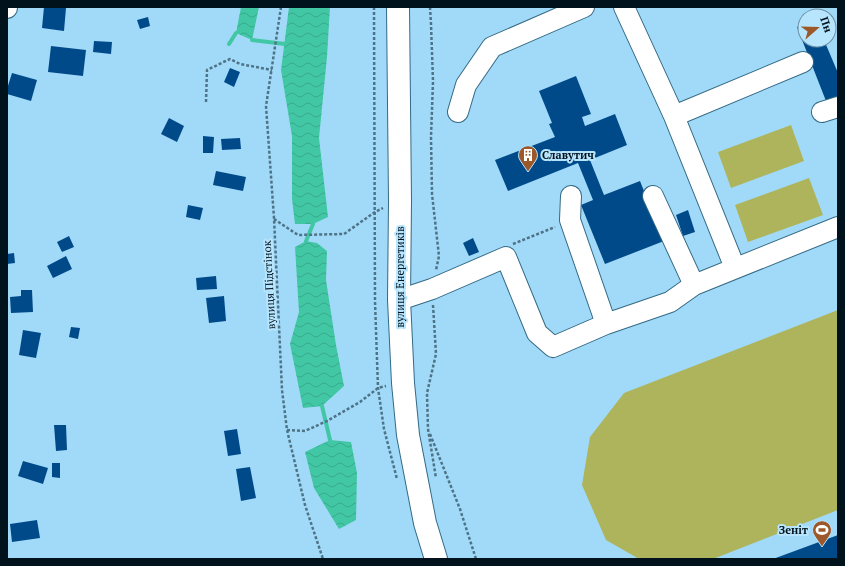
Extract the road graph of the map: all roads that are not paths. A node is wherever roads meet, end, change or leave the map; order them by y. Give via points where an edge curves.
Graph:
1 (398, 7) edge
2 (584, 7) edge
3 (624, 7) edge
4 (803, 62) dead end
5 (458, 112) dead end
6 (674, 116) junction
7 (571, 196) dead end
8 (653, 196) dead end
9 (838, 227) edge
10 (735, 268) junction
11 (694, 285) junction
12 (399, 300) junction
13 (606, 324) junction
14 (436, 554) edge

1 - 12 main road, вулиця Енергетиків
2 - 5 lane via 492,47 466,85
3 - 6 lane
4 - 6 lane
6 - 10 lane
7 - 13 lane via 570,220
8 - 11 lane
9 - 10 lane
10 - 11 lane
11 - 13 lane via 670,302
12 - 13 lane via 432,289 506,257 536,333 553,347
12 - 14 main road, вулиця Енергетиків via 408,435 425,523

